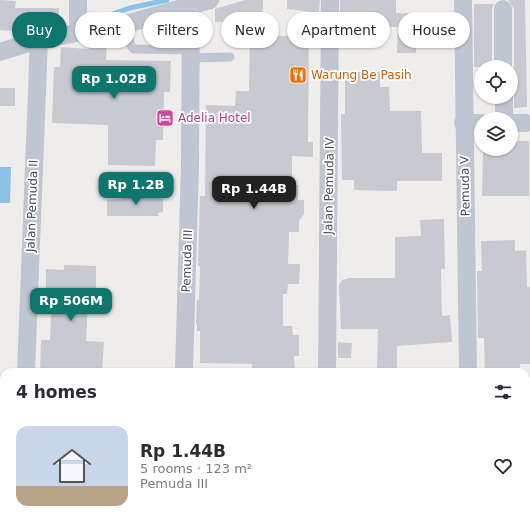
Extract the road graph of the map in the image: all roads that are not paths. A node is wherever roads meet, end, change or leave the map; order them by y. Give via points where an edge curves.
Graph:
1 (78, 0) edge
2 (210, 0) edge
3 (330, 0) edge
4 (463, 0) edge
5 (191, 5) junction
6 (502, 9) dead end
7 (78, 12) edge
8 (135, 21) edge
9 (13, 48) edge
10 (39, 48) edge
11 (133, 48) edge
12 (0, 52) edge
13 (191, 54) junction
14 (230, 57) dead end
15 (503, 60) edge
16 (472, 123) edge
17 (26, 368) edge
18 (184, 368) edge
19 (326, 368) edge
20 (468, 368) edge

1 - 7 street
2 - 5 street
3 - 19 street, Jalan Pemuda IV
4 - 16 street, Pemuda V
5 - 8 street
5 - 13 street, Pemuda III
6 - 15 street
9 - 12 street
10 - 17 street, Jalan Pemuda II
11 - 13 lane
13 - 14 lane
13 - 18 street, Pemuda III
16 - 20 street, Pemuda V

